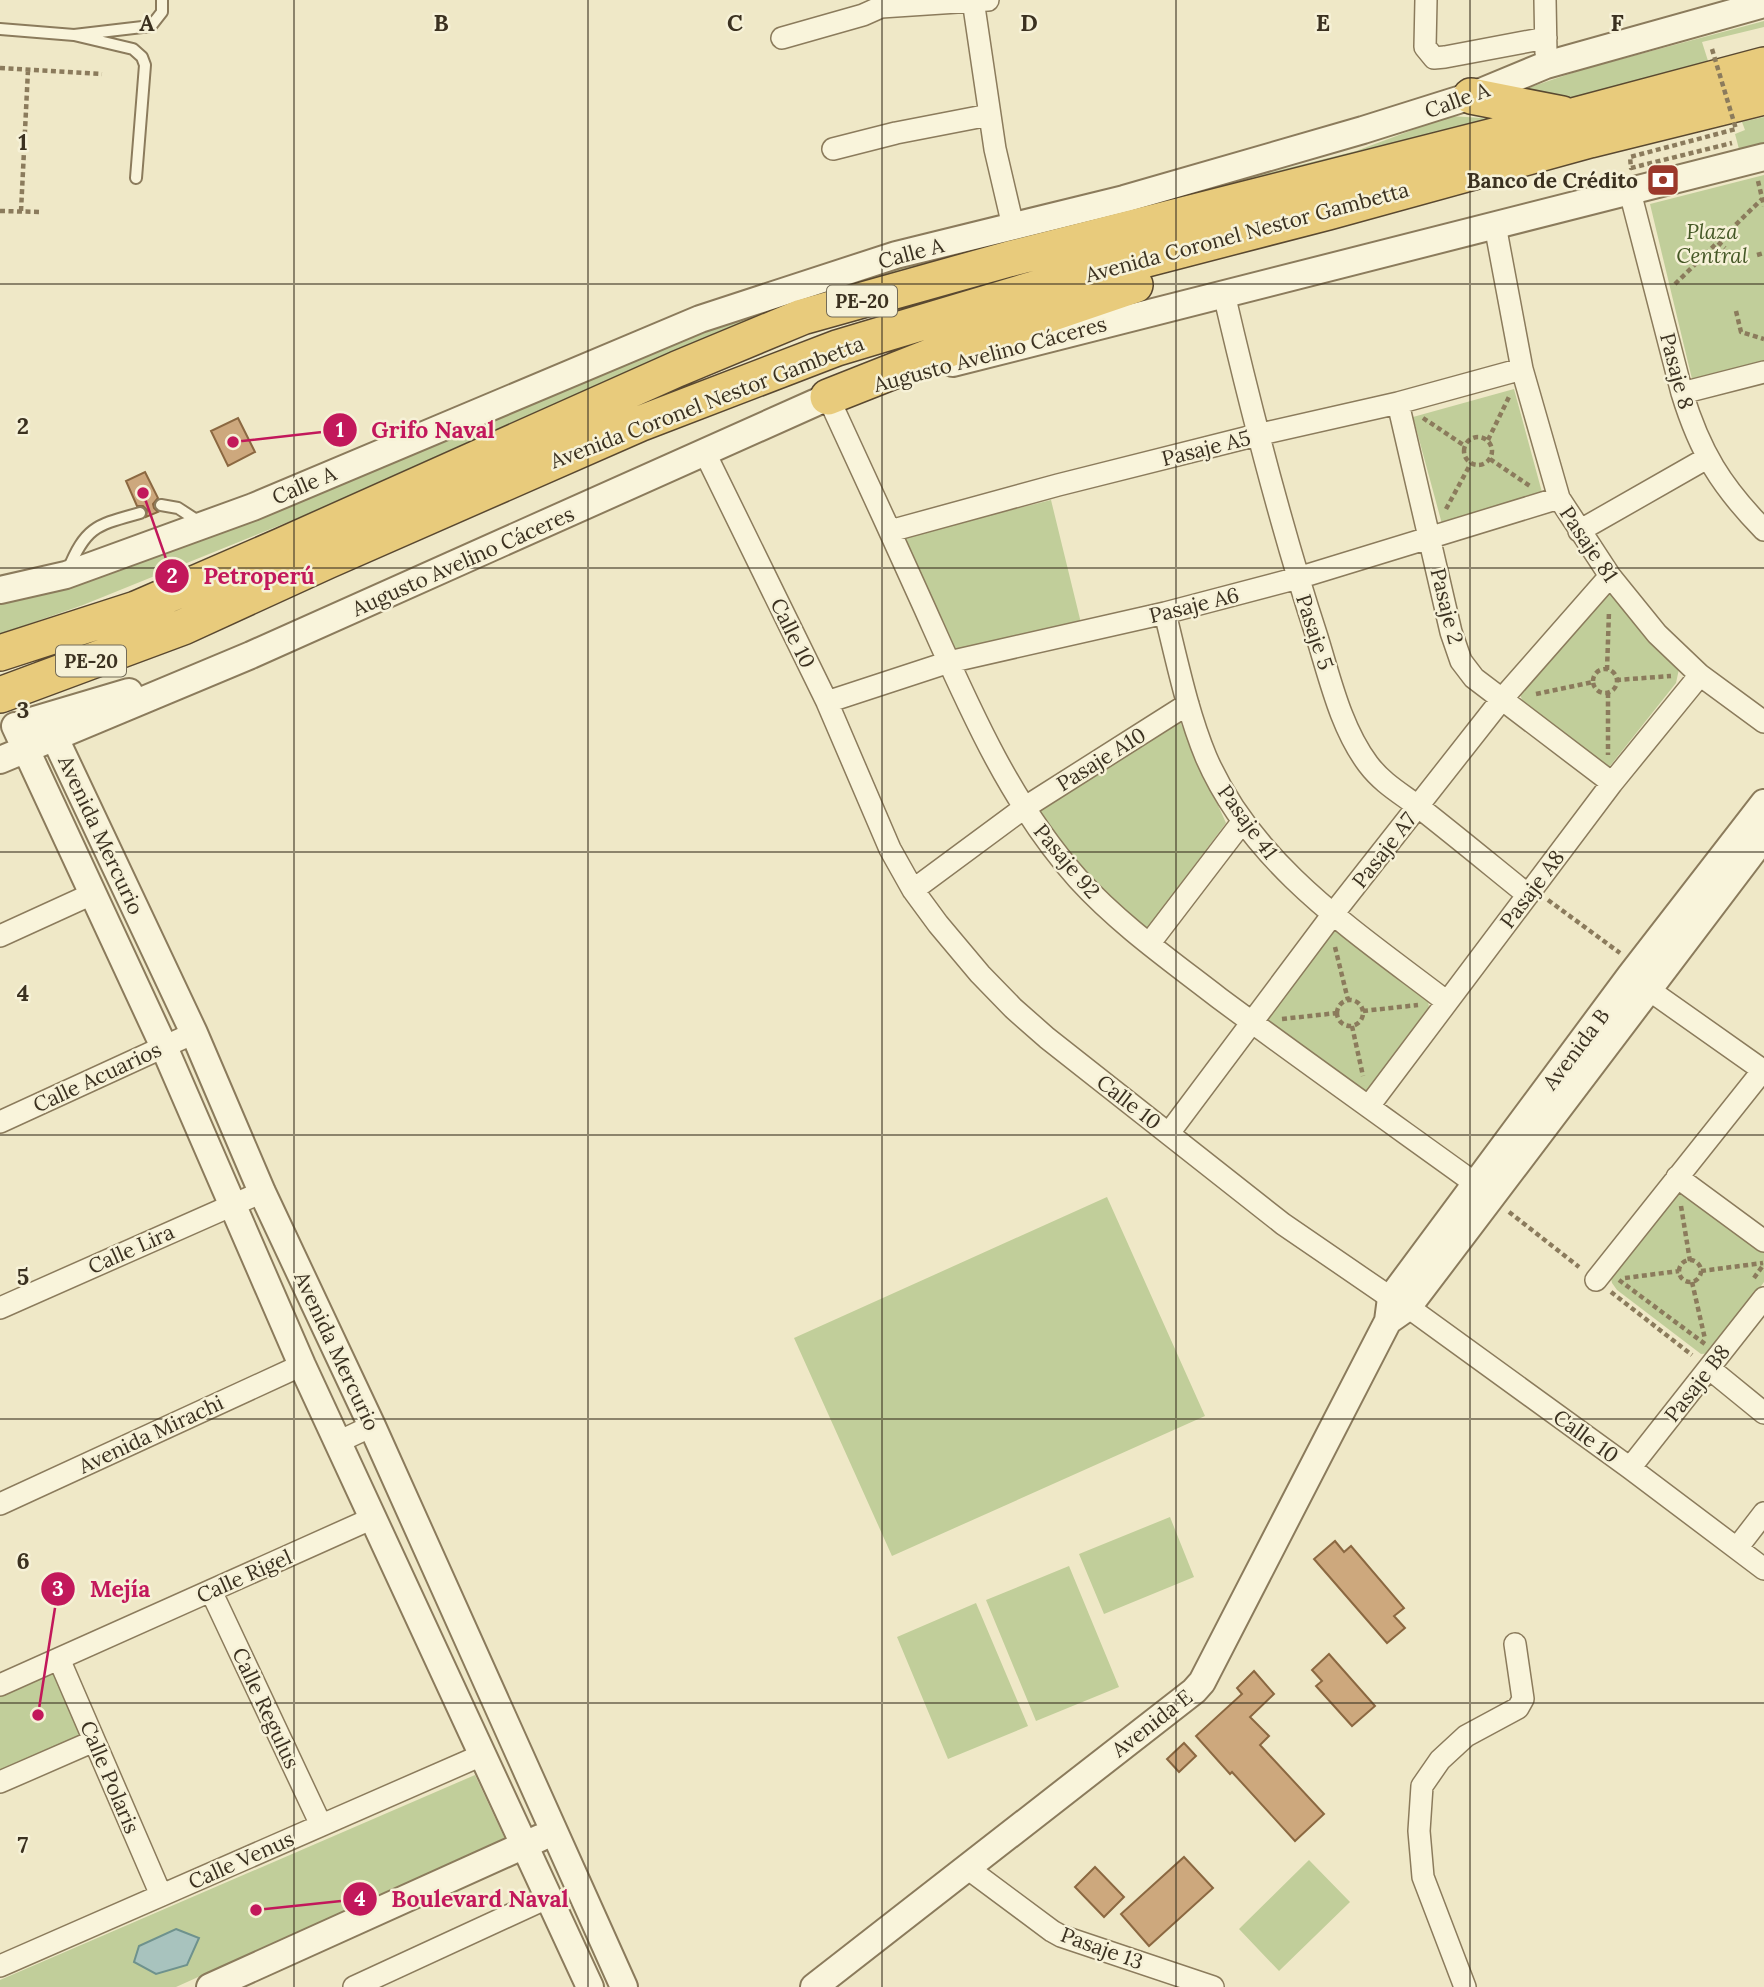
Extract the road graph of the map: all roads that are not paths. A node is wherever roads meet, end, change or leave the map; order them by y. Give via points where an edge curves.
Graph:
1 (162, 0) edge
2 (978, 0) edge
3 (1426, 0) edge
4 (1545, 0) edge
5 (882, 3) edge
6 (1764, 4) edge
7 (0, 29) edge
8 (74, 35) junction
9 (782, 38) dead end
10 (1546, 38) junction
11 (1546, 65) junction
12 (1764, 65) edge
13 (1471, 96) junction
14 (1764, 97) edge
15 (989, 115) junction
16 (1573, 116) junction
17 (834, 149) dead end
18 (1764, 157) edge
19 (136, 178) dead end
20 (1630, 192) junction
21 (1328, 212) junction
22 (1495, 225) junction
23 (1013, 226) junction
24 (1224, 294) junction
25 (1522, 369) junction
26 (1764, 372) edge
27 (1682, 393) junction
28 (828, 397) junction
29 (1398, 403) junction
30 (1257, 435) junction
31 (705, 453) junction
32 (1707, 458) junction
33 (1559, 498) junction
34 (161, 505) dead end
35 (140, 513) dead end
36 (204, 525) junction
37 (1764, 530) edge
38 (890, 531) junction
39 (1579, 531) junction
40 (1431, 538) junction
41 (66, 575) junction
42 (1610, 576) junction
43 (1298, 578) junction
44 (0, 590) edge
45 (1165, 613) junction
46 (0, 653) edge
47 (949, 662) junction
48 (1700, 675) junction
49 (0, 695) edge
50 (1502, 699) junction
51 (827, 702) junction
52 (1188, 704) junction
53 (1764, 722) edge
54 (50, 727) junction
55 (13, 736) edge
56 (0, 760) edge
57 (1610, 773) junction
58 (1764, 803) edge
59 (1418, 807) junction
60 (1024, 808) junction
61 (1243, 821) junction
62 (1764, 837) edge
63 (913, 890) junction
64 (1530, 892) junction
65 (92, 894) junction
66 (1333, 914) junction
67 (0, 936) edge
68 (1149, 944) junction
69 (1639, 977) junction
70 (1447, 1002) junction
71 (1251, 1022) junction
72 (194, 1033) junction
73 (164, 1046) junction
74 (1764, 1070) edge
75 (1369, 1107) junction
76 (0, 1122) edge
77 (1170, 1133) junction
78 (1677, 1177) junction
79 (1476, 1184) junction
80 (262, 1192) junction
81 (232, 1205) junction
82 (1759, 1248) edge
83 (1596, 1280) dead end
84 (1764, 1298) edge
85 (0, 1308) edge
86 (1396, 1308) junction
87 (302, 1364) junction
88 (1710, 1369) junction
89 (1764, 1413) edge
90 (372, 1426) junction
91 (338, 1442) junction
92 (1630, 1468) junction
93 (0, 1504) edge
94 (1764, 1513) edge
95 (373, 1518) junction
96 (1737, 1548) junction
97 (1764, 1569) edge
98 (211, 1591) junction
99 (1515, 1644) dead end
100 (59, 1659) junction
101 (0, 1685) edge
102 (94, 1741) junction
103 (482, 1755) junction
104 (0, 1782) edge
105 (321, 1825) junction
106 (554, 1832) junction
107 (524, 1845) junction
108 (966, 1867) junction
109 (160, 1895) junction
110 (547, 1898) junction
111 (0, 1966) edge
112 (210, 1987) edge
113 (354, 1987) edge
114 (590, 1987) edge
115 (624, 1987) edge
116 (814, 1987) edge
117 (1213, 1987) edge
118 (1465, 1987) edge

1 - 8 lane via 162,12 151,26
2 - 5 street
2 - 15 street
3 - 10 street via 1425,47 1434,58
4 - 10 street
5 - 9 street via 863,15
6 - 11 street, Calle A
7 - 8 lane
8 - 19 lane via 133,49 142,57
10 - 11 street
11 - 13 street, Calle A
12 - 16 highway, Avenida Coronel Nestor Gambetta / PE-20
13 - 16 highway
13 - 23 street, Calle A via 1125,199
14 - 21 highway, Avenida Coronel Nestor Gambetta / PE-20
15 - 17 street
15 - 23 street
16 - 46 highway, Avenida Coronel Nestor Gambetta / PE-20 via 1009,259 802,317 136,609
18 - 20 street, Augusto Avelino Cáceres
20 - 22 street, Augusto Avelino Cáceres
20 - 27 street, Pasaje 8
21 - 28 highway via 1238,254 1089,299
21 - 49 highway, Avenida Coronel Nestor Gambetta / PE-20 via 1054,283 837,348 639,424 183,627
22 - 24 street, Augusto Avelino Cáceres
22 - 25 street, Pasaje 81
23 - 36 street, Calle A via 896,255 699,319
24 - 28 street, Augusto Avelino Cáceres
24 - 30 street, Pasaje 5
25 - 29 street, Pasaje A5
25 - 33 street, Pasaje 81
26 - 27 street
27 - 32 street, Pasaje 8
28 - 31 street, Augusto Avelino Cáceres
28 - 38 street, Pasaje 92
29 - 30 street, Pasaje A5
29 - 40 street, Pasaje 2
30 - 38 street, Pasaje A5
30 - 43 street, Pasaje 5
31 - 51 street, Calle 10
31 - 54 street, Augusto Avelino Cáceres via 251,656
32 - 37 street, Pasaje 8
32 - 39 street
33 - 39 street, Pasaje 81
33 - 40 street, Pasaje A6
34 - 36 lane via 178,508
35 - 41 lane via 100,525 85,536
36 - 41 street, Calle A
38 - 47 street, Pasaje 92
39 - 42 street, Pasaje 81
40 - 43 street, Pasaje A6
40 - 50 street, Pasaje 2 via 1461,661 1474,678
41 - 44 street, Calle A
42 - 48 street, Pasaje 81 via 1657,634
42 - 50 street, Pasaje A7
43 - 45 street, Pasaje A6
43 - 59 street, Pasaje 5 via 1352,736 1383,782
45 - 47 street, Pasaje A6
45 - 52 street, Pasaje 41
47 - 51 street, Pasaje A6
47 - 60 street, Pasaje 92
48 - 53 street, Pasaje 81
48 - 57 street, Pasaje A8
50 - 57 street, Pasaje 2
50 - 59 street, Pasaje A7
51 - 63 street, Calle 10 via 890,849
52 - 60 street, Pasaje A10
52 - 61 street, Pasaje 41 via 1206,756
54 - 55 street, Augusto Avelino Cáceres
54 - 72 street, Avenida Mercurio
55 - 56 street, Augusto Avelino Cáceres
55 - 65 street, Avenida Mercurio
57 - 64 street, Pasaje A8
58 - 69 street, Avenida B
59 - 64 street, Pasaje 5
59 - 66 street, Pasaje A7
60 - 63 street, Pasaje A10
60 - 68 street, Pasaje 92 via 1078,878
61 - 66 street, Pasaje 41 via 1289,876
61 - 68 street
62 - 69 street, Avenida B
63 - 77 street, Calle 10 via 1013,1009
64 - 70 street, Pasaje A8
65 - 67 street
65 - 73 street, Avenida Mercurio
66 - 70 street, Pasaje 41
66 - 71 street, Pasaje A7
68 - 71 street, Pasaje 92
69 - 74 street
69 - 79 street, Avenida B
69 - 86 street, Avenida B
70 - 75 street, Pasaje A8
71 - 75 street, Pasaje 92
71 - 77 street, Pasaje A7
72 - 73 street, Calle Acuarios
72 - 80 street, Avenida Mercurio
73 - 76 street, Calle Acuarios
73 - 81 street, Avenida Mercurio
74 - 78 street
75 - 79 street, Pasaje 92
77 - 86 street, Calle 10
78 - 82 street
78 - 83 street
79 - 86 street, Avenida B
80 - 81 street, Calle Lira
80 - 90 street, Avenida Mercurio
81 - 85 street, Calle Lira
81 - 87 street, Avenida Mercurio
84 - 88 street, Pasaje B8
86 - 92 street, Calle 10
86 - 108 street, Avenida E via 1202,1682
87 - 91 street, Avenida Mercurio
87 - 93 street, Avenida Mirachi
88 - 89 street
88 - 92 street, Pasaje B8
90 - 91 street
90 - 106 street, Avenida Mercurio
91 - 95 street, Avenida Mercurio
92 - 96 street, Calle 10
94 - 96 street
95 - 98 street, Calle Rigel
95 - 103 street, Avenida Mercurio
96 - 97 street, Calle 10
98 - 100 street, Calle Rigel
98 - 105 street, Calle Regulus
99 - 118 street via 1523,1699 1518,1708 1466,1736 1440,1760 1422,1786 1423,1877
100 - 101 street, Calle Rigel
100 - 102 street, Calle Polaris
102 - 104 street
102 - 109 street, Calle Polaris
103 - 105 street, Calle Venus
103 - 107 street, Avenida Mercurio
105 - 109 street, Calle Venus
106 - 107 street
106 - 115 street, Avenida Mercurio
107 - 110 street, Avenida Mercurio
107 - 112 street
108 - 116 street, Avenida E
108 - 117 street, Pasaje 13 via 1061,1936
109 - 111 street, Calle Venus
110 - 113 street
110 - 114 street, Avenida Mercurio

